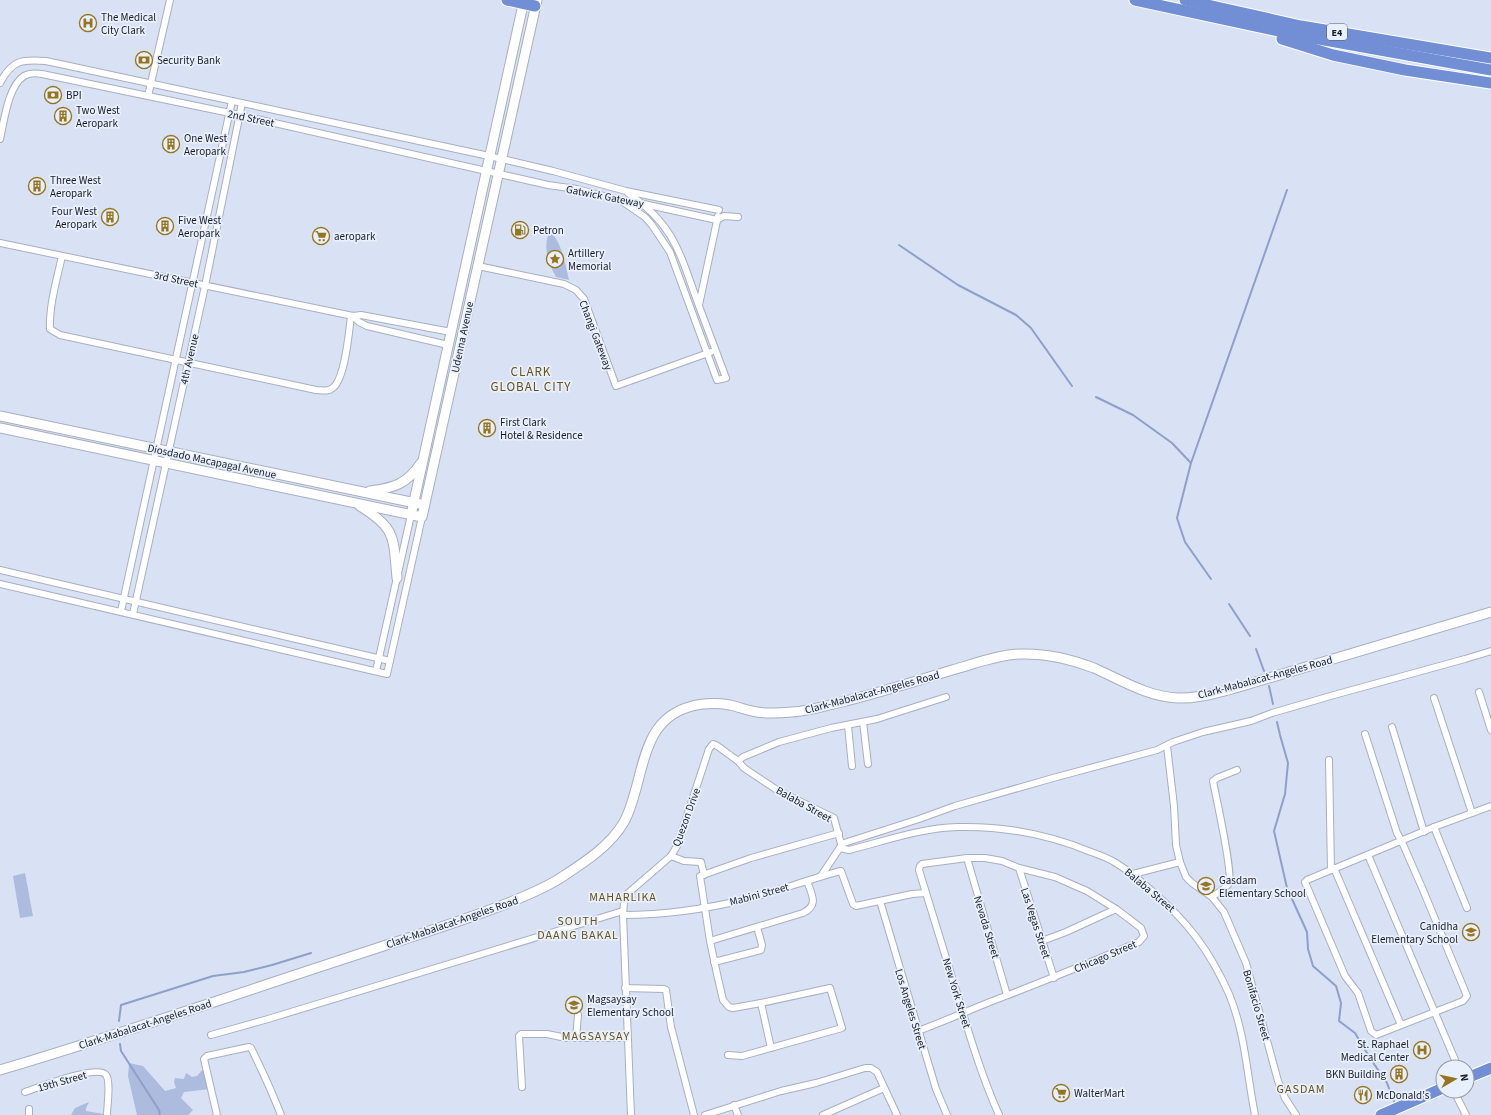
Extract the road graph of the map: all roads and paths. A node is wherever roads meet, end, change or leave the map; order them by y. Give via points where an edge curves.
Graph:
1 (170, 0) edge
2 (507, 0) edge
3 (1135, 0) edge
4 (1185, 0) edge
5 (524, 2) edge
6 (536, 3) edge
7 (1250, 25) junction
8 (1491, 58) edge
9 (1491, 70) edge
10 (97, 72) junction
11 (0, 83) edge
12 (1491, 83) edge
13 (94, 84) junction
14 (151, 84) junction
15 (148, 96) junction
16 (232, 101) junction
17 (242, 103) junction
18 (230, 113) junction
19 (240, 116) junction
20 (0, 139) edge
21 (489, 156) junction
22 (501, 159) junction
23 (486, 170) junction
24 (498, 173) junction
25 (215, 180) junction
26 (226, 183) junction
27 (626, 192) junction
28 (622, 201) junction
29 (644, 204) junction
30 (719, 210) junction
31 (724, 216) junction
32 (738, 217) dead end
33 (717, 220) junction
34 (673, 238) junction
35 (0, 243) edge
36 (666, 243) junction
37 (62, 256) junction
38 (478, 266) junction
39 (193, 283) junction
40 (205, 286) junction
41 (699, 305) junction
42 (352, 316) junction
43 (451, 332) junction
44 (448, 345) junction
45 (716, 351) junction
46 (708, 354) junction
47 (176, 360) junction
48 (188, 362) junction
49 (0, 416) edge
50 (0, 428) edge
51 (156, 448) junction
52 (168, 451) junction
53 (154, 460) junction
54 (423, 460) junction
55 (166, 463) junction
56 (363, 493) junction
57 (355, 503) junction
58 (414, 503) junction
59 (425, 505) junction
60 (411, 515) junction
61 (422, 517) junction
62 (0, 570) edge
63 (397, 578) junction
64 (0, 584) edge
65 (123, 598) junction
66 (136, 601) junction
67 (121, 611) junction
68 (1491, 612) edge
69 (133, 614) junction
70 (1491, 651) edge
71 (379, 658) junction
72 (390, 661) junction
73 (376, 671) junction
74 (1479, 692) dead end
75 (946, 697) dead end
76 (1434, 698) dead end
77 (863, 722) junction
78 (848, 726) junction
79 (1392, 727) dead end
80 (1491, 730) edge
81 (1365, 734) dead end
82 (716, 745) joint
83 (1167, 746) junction
84 (1329, 760) dead end
85 (738, 762) junction
86 (868, 764) dead end
87 (852, 766) dead end
88 (1237, 770) dead end
89 (1491, 806) edge
90 (1472, 814) junction
91 (1434, 827) junction
92 (1424, 832) junction
93 (839, 833) junction
94 (1402, 842) junction
95 (841, 846) junction
96 (1368, 855) junction
97 (671, 856) junction
98 (967, 858) junction
99 (1180, 862) junction
100 (1019, 868) junction
101 (1333, 869) junction
102 (919, 870) joint
103 (1133, 874) junction
104 (704, 875) junction
105 (821, 876) junction
106 (807, 881) junction
107 (926, 893) junction
108 (1212, 897) junction
109 (880, 901) junction
110 (705, 908) junction
111 (1467, 908) dead end
112 (1116, 909) junction
113 (623, 913) junction
114 (757, 927) junction
115 (710, 941) junction
116 (1042, 941) junction
117 (714, 962) junction
118 (1054, 978) junction
119 (625, 988) junction
120 (1007, 995) junction
121 (761, 1003) junction
122 (1435, 1011) junction
123 (578, 1014) dead end
124 (963, 1014) junction
125 (1401, 1025) junction
126 (918, 1031) junction
127 (211, 1035) dead end
128 (576, 1038) junction
129 (628, 1038) junction
130 (770, 1048) junction
131 (728, 1055) dead end
132 (1455, 1059) edge
133 (1491, 1068) edge
134 (0, 1070) edge
135 (1475, 1075) edge
136 (522, 1087) dead end
137 (884, 1088) junction
138 (1435, 1091) edge
139 (25, 1092) dead end
140 (1458, 1099) edge
141 (734, 1105) junction
142 (107, 1115) edge
143 (217, 1115) edge
144 (281, 1115) edge
145 (631, 1115) edge
146 (694, 1115) edge
147 (705, 1115) edge
148 (738, 1115) edge
149 (823, 1115) edge
150 (897, 1115) edge
151 (948, 1115) edge
152 (999, 1115) edge
153 (1255, 1115) edge
154 (1296, 1115) edge
155 (1381, 1115) edge
156 (1466, 1115) edge

1 - 14 street
2 - 5 highway
3 - 7 highway, E4
4 - 8 highway, E4 via 1301,26
5 - 6 highway
5 - 21 main road, Udenna Avenue
6 - 22 main road, Udenna Avenue
7 - 9 highway, E4
7 - 12 highway, E4 via 1255,30 1333,55 1405,70
10 - 11 street, 2nd Street via 31,60 16,63 6,72
10 - 13 street
10 - 14 street, 2nd Street
13 - 15 street, 2nd Street
13 - 20 street, 2nd Street via 38,74 25,75 13,89
14 - 15 street
14 - 16 street, 2nd Street
15 - 18 street, 2nd Street
16 - 17 street, 2nd Street
16 - 18 street, 4th Avenue
17 - 19 street, 4th Avenue
17 - 21 street, 2nd Street
18 - 19 street, 2nd Street
18 - 25 street, 4th Avenue
19 - 23 street, 2nd Street
19 - 26 street, 4th Avenue
21 - 22 street, Gatwick Gateway
21 - 23 main road, Udenna Avenue
22 - 24 main road, Udenna Avenue
22 - 27 street, Gatwick Gateway
23 - 24 street, Gatwick Gateway
23 - 43 main road, Udenna Avenue
24 - 28 street, Gatwick Gateway
24 - 38 main road, Udenna Avenue
25 - 26 street
25 - 39 street, 4th Avenue
26 - 40 street, 4th Avenue
27 - 29 street
27 - 30 street
28 - 29 street, Gatwick Gateway
28 - 36 street via 645,217
29 - 33 street, Gatwick Gateway
29 - 34 street
30 - 31 street
30 - 33 street
31 - 32 street
31 - 33 street
33 - 41 street
34 - 36 street
34 - 41 street
35 - 37 street, 3rd Street
36 - 46 street
37 - 39 street, 3rd Street
37 - 47 street via 50,329 60,334
38 - 46 street, Changi Gateway via 564,284 576,290 584,299 616,386
38 - 59 main road, Udenna Avenue
39 - 40 street, 3rd Street
39 - 47 street, 4th Avenue
40 - 42 street, 3rd Street
40 - 48 street, 4th Avenue
41 - 45 street
42 - 43 street, 3rd Street via 361,315
42 - 44 street, 3rd Street via 367,326
42 - 48 street via 338,384 328,391
43 - 44 main road, Udenna Avenue
44 - 54 main road, Udenna Avenue
45 - 46 street
45 - 46 street via 726,378 717,380
47 - 48 street
47 - 51 street, 4th Avenue
48 - 52 street, 4th Avenue
49 - 51 main road, Diosdado Macapagal Avenue
50 - 53 main road, Diosdado Macapagal Avenue
51 - 52 main road, Diosdado Macapagal Avenue
51 - 53 street, 4th Avenue
52 - 55 street, 4th Avenue
52 - 56 main road, Diosdado Macapagal Avenue
53 - 55 main road, Diosdado Macapagal Avenue
53 - 65 street, 4th Avenue
54 - 56 main road via 412,475 399,485
54 - 58 main road, Udenna Avenue
55 - 57 main road, Diosdado Macapagal Avenue
55 - 66 street, 4th Avenue
56 - 58 main road, Diosdado Macapagal Avenue
57 - 60 main road, Diosdado Macapagal Avenue
57 - 63 main road via 378,518 389,530 394,547
58 - 59 main road, Diosdado Macapagal Avenue
58 - 60 main road, Udenna Avenue
59 - 61 main road, Udenna Avenue
60 - 61 main road, Diosdado Macapagal Avenue
60 - 63 street, Udenna Avenue
61 - 72 street, Udenna Avenue
62 - 65 street
63 - 71 street, Udenna Avenue
64 - 67 street
65 - 66 street
65 - 67 street, 4th Avenue
66 - 69 street, 4th Avenue
66 - 71 street
67 - 69 street
68 - 134 main road, Clark-Mabalacat-Angeles Road via 1198,696 1179,698 1159,695 1090,666 1057,657 1020,654 795,712 756,712 716,704 688,707 673,714 659,728 646,749 633,803 615,835 553,883 488,911
69 - 73 street
70 - 83 street via 1203,732
71 - 72 street
71 - 73 street, Udenna Avenue
72 - 73 street, Udenna Avenue via 387,674
74 - 80 street
75 - 77 street
76 - 90 street
77 - 78 street
77 - 86 street
78 - 85 street via 780,742 743,756
78 - 87 street
79 - 92 street
81 - 94 street
82 - 85 street, Balaba Street
82 - 97 street, Quezon Drive via 713,744 709,749 677,846
83 - 95 street via 956,806
83 - 99 street, Bonifacio Street via 1176,845
84 - 101 street
85 - 93 street, Balaba Street via 777,790 834,818
88 - 108 street via 1213,781 1229,878 1227,885
89 - 90 street
90 - 91 street
91 - 92 street
91 - 111 street
92 - 94 street
93 - 95 street, Balaba Street
93 - 104 street via 751,858
94 - 96 street
94 - 122 street via 1467,996
95 - 103 street, Balaba Street via 849,850 908,833 958,827 991,828 1068,843 1115,862
95 - 105 street
96 - 101 street
96 - 122 street
97 - 104 street via 684,861 701,862
97 - 113 street, Quezon Drive via 627,894
98 - 100 street, Chicago Street via 985,858
98 - 102 street, Chicago Street via 922,864
98 - 120 street, Nevada Street
99 - 103 street
99 - 108 street, Bonifacio Street via 1192,884
100 - 112 street, Chicago Street via 1070,882
100 - 116 street, Las Vegas Street
101 - 125 street
101 - 125 street via 1305,882 1345,976 1358,993 1371,1031 1376,1035
102 - 107 street, New York Street
103 - 153 street, Balaba Street via 1175,911 1214,962 1240,1026
104 - 110 street via 700,877
105 - 106 street, Mabini Street
105 - 109 street, Mabini Street via 841,871 856,906
106 - 110 street, Mabini Street
106 - 114 street via 813,899 813,905 809,910
107 - 109 street
107 - 124 street, New York Street
108 - 154 street, Bonifacio Street via 1224,912 1246,963 1278,1081
109 - 126 street, Los Angeles Street
110 - 113 street, Mabini Street via 664,914
110 - 115 street
112 - 116 street
112 - 118 street, Chicago Street via 1141,928 1144,933 1142,940
113 - 119 street, Quezon Drive
113 - 127 street, Mabini Street
114 - 115 street
114 - 117 street via 761,950
115 - 117 street
116 - 118 street, Las Vegas Street
117 - 121 street via 724,1000 729,1007
118 - 120 street, Chicago Street
119 - 129 street, Quezon Drive
119 - 146 street via 666,990 671,1026
120 - 124 street, Chicago Street
121 - 130 street
121 - 130 street via 830,988 842,1028
122 - 125 street
122 - 132 street
123 - 128 street
124 - 126 street, Chicago Street
124 - 152 street, New York Street via 977,1060
126 - 151 street, Los Angeles Street via 936,1089
128 - 129 street
128 - 136 street via 521,1034 519,1036
129 - 145 street, Quezon Drive
130 - 131 street via 742,1056
133 - 135 highway
137 - 141 street via 877,1072 872,1068 865,1068
137 - 149 street
137 - 150 street
138 - 155 highway
139 - 142 street, 19th Street via 79,1075 103,1072 107,1075 108,1081
140 - 156 street
141 - 147 street
141 - 148 street
143 - 144 street via 204,1060 207,1056 249,1047 266,1077

